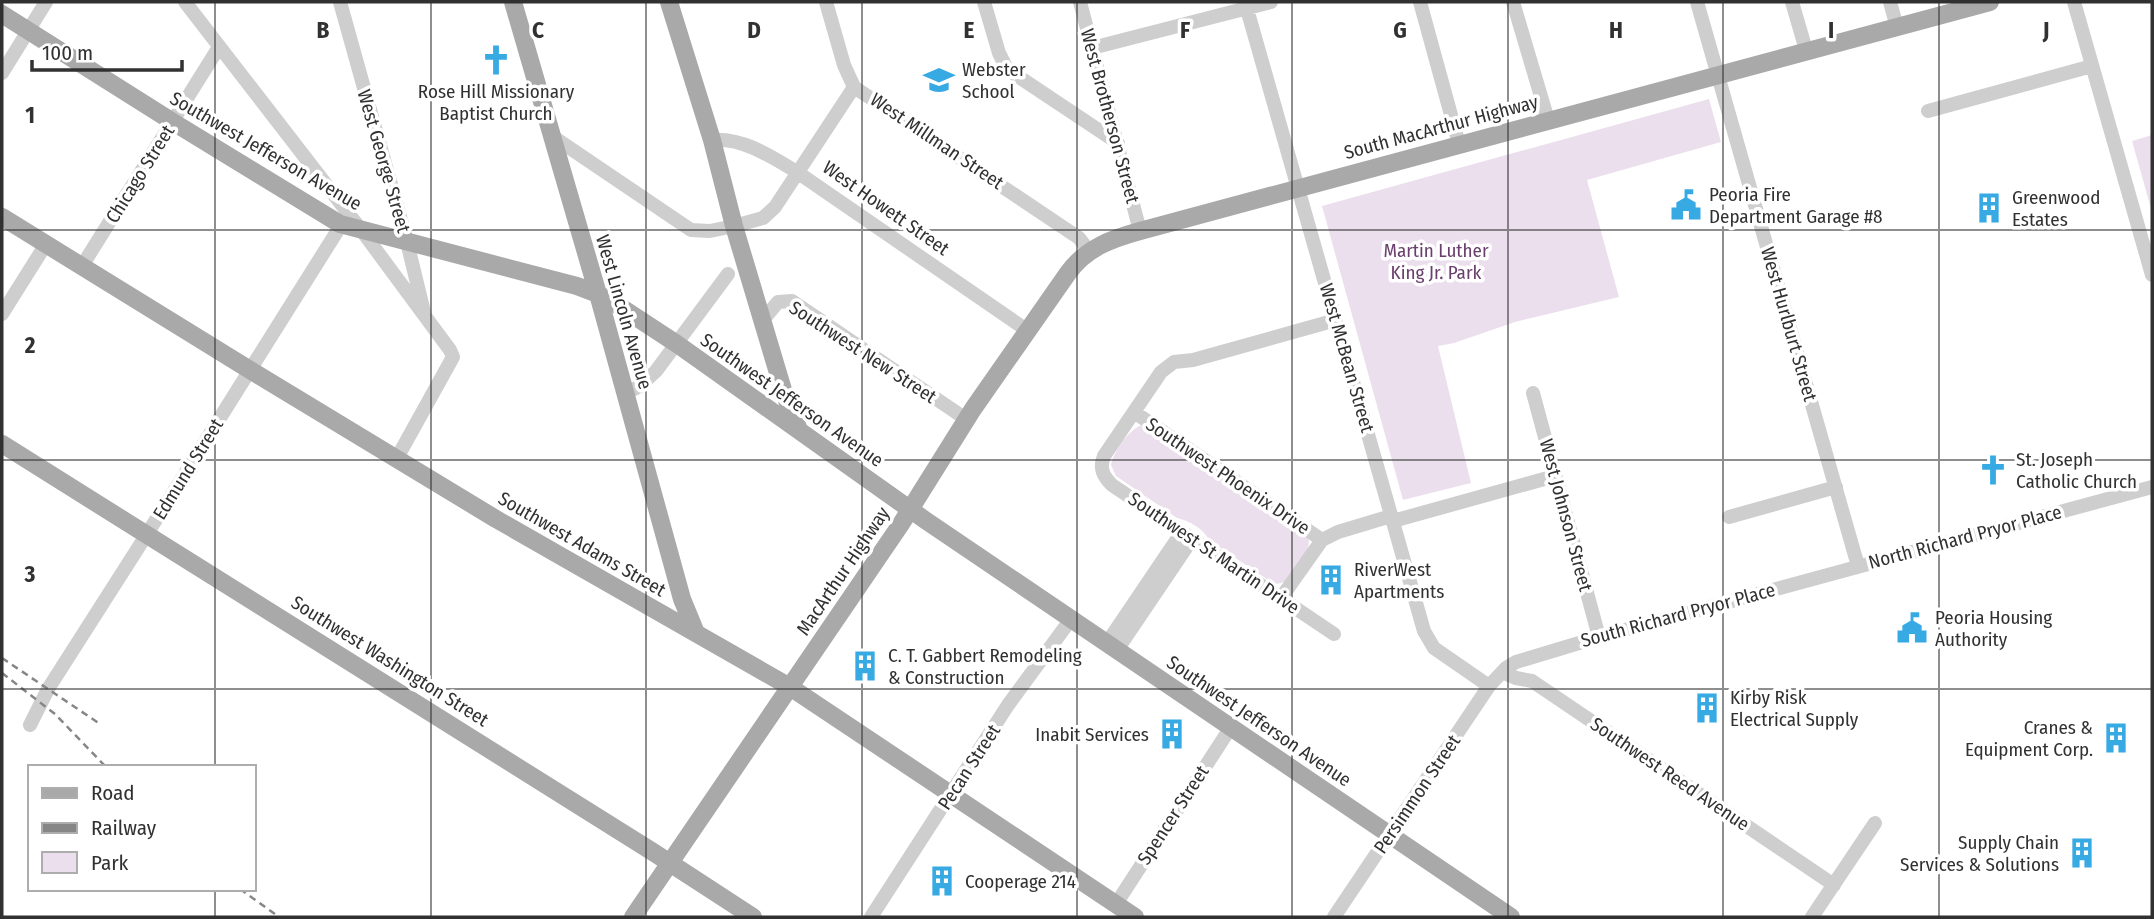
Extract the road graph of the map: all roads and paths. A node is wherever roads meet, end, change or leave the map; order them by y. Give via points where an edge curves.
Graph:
1 (46, 2) edge
2 (185, 2) edge
3 (340, 2) edge
4 (513, 2) edge
5 (670, 2) edge
6 (827, 2) edge
7 (984, 2) edge
8 (1080, 2) edge
9 (1271, 2) edge
10 (1420, 2) edge
11 (1513, 2) edge
12 (1697, 2) edge
13 (1793, 2) edge
14 (1890, 2) edge
15 (1990, 2) edge
16 (2074, 2) edge
17 (1246, 5) edge
18 (2, 14) edge
19 (1897, 27) junction
20 (28, 31) junction
21 (219, 47) junction
22 (1092, 48) junction
23 (1806, 50) junction
24 (2092, 66) junction
25 (2, 74) edge
26 (1718, 74) junction
27 (854, 87) junction
28 (1928, 111) dead end
29 (1548, 120) junction
30 (173, 122) junction
31 (552, 136) junction
32 (712, 139) junction
33 (1118, 143) junction
34 (1460, 144) junction
35 (797, 172) junction
36 (1298, 188) junction
37 (2, 217) edge
38 (344, 219) junction
39 (734, 226) junction
40 (1140, 230) junction
41 (362, 231) junction
42 (407, 242) junction
43 (46, 244) junction
44 (1089, 251) junction
45 (82, 266) junction
46 (728, 274) dead end
47 (2152, 275) edge
48 (598, 294) junction
49 (2, 314) edge
50 (426, 320) junction
51 (763, 320) junction
52 (1336, 320) junction
53 (1028, 331) junction
54 (677, 344) junction
55 (250, 370) junction
56 (1533, 393) dead end
57 (626, 394) junction
58 (1134, 412) junction
59 (967, 419) junction
60 (799, 430) junction
61 (2, 444) edge
62 (397, 458) junction
63 (1555, 476) junction
64 (1836, 487) junction
65 (2152, 487) edge
66 (910, 509) junction
67 (1728, 517) dead end
68 (1392, 519) junction
69 (148, 534) junction
70 (1187, 536) junction
71 (1322, 540) junction
72 (1858, 566) junction
73 (1281, 598) junction
74 (1072, 619) junction
75 (696, 633) junction
76 (1334, 634) dead end
77 (1599, 637) junction
78 (1112, 647) junction
79 (1502, 672) junction
80 (1489, 686) junction
81 (790, 687) junction
82 (30, 725) dead end
83 (1231, 727) junction
84 (952, 794) junction
85 (1875, 823) dead end
86 (1390, 836) junction
87 (671, 863) junction
88 (1834, 885) junction
89 (1116, 904) junction
90 (633, 917) edge
91 (753, 917) edge
92 (871, 917) edge
93 (1135, 917) edge
94 (1334, 917) edge
95 (1511, 917) edge
96 (1812, 917) edge

1 - 20 street
2 - 21 street
3 - 42 street, West George Street
4 - 31 main road, West Lincoln Avenue
5 - 32 main road
6 - 27 street, West Millman Street
7 - 33 street via 1007,69
8 - 22 street, West Brotherson Street
9 - 17 street
10 - 34 street
11 - 29 street
12 - 26 street, West Hurlburt Street
13 - 23 street
14 - 19 street
15 - 19 main road, South MacArthur Highway
16 - 24 street
17 - 22 street
17 - 36 street, West McBean Street
18 - 20 main road, Southwest Jefferson Avenue
19 - 23 main road, South MacArthur Highway
20 - 25 street
20 - 30 main road, Southwest Jefferson Avenue
21 - 30 street, Chicago Street
21 - 38 street
22 - 33 street, West Brotherson Street
23 - 26 main road, South MacArthur Highway
24 - 28 street
24 - 47 street
26 - 29 main road, South MacArthur Highway
26 - 64 street, West Hurlburt Street
27 - 35 street
27 - 44 street, West Millman Street via 1076,236
29 - 34 main road, South MacArthur Highway
30 - 38 main road, Southwest Jefferson Avenue
30 - 45 street, Chicago Street
31 - 39 street via 691,230
31 - 48 main road, West Lincoln Avenue
32 - 35 street, West Howett Street via 733,141
32 - 39 main road
33 - 40 street, West Brotherson Street
34 - 36 main road, South MacArthur Highway
35 - 39 street via 763,218
35 - 53 street, West Howett Street
36 - 40 main road, South MacArthur Highway
36 - 52 street, West McBean Street
37 - 43 main road, Southwest Adams Street
38 - 41 main road, Southwest Jefferson Avenue
38 - 55 street, Edmund Street
39 - 51 main road
40 - 44 main road, South MacArthur Highway
41 - 42 main road, Southwest Jefferson Avenue
41 - 50 street
42 - 48 main road, Southwest Jefferson Avenue
42 - 50 street, West George Street
43 - 45 main road, Southwest Adams Street
43 - 49 street
44 - 53 main road, MacArthur Highway via 1073,266
45 - 55 main road, Southwest Adams Street
46 - 54 street
48 - 54 main road, Southwest Jefferson Avenue
48 - 57 main road, West Lincoln Avenue
50 - 62 street via 453,357
51 - 59 street, Southwest New Street via 778,302 792,301
51 - 60 main road
52 - 58 street via 1174,362 1161,372
52 - 68 street, West McBean Street
53 - 59 main road, MacArthur Highway
54 - 57 street via 653,375
54 - 60 main road, Southwest Jefferson Avenue
55 - 62 main road, Southwest Adams Street
55 - 69 street, Edmund Street
56 - 63 street, West Johnson Street
57 - 75 main road, West Lincoln Avenue via 682,599
58 - 70 street, Southwest St Martin Drive via 1104,456 1103,474 1112,485
58 - 71 street, Southwest Phoenix Drive
59 - 66 main road, MacArthur Highway
60 - 66 main road, Southwest Jefferson Avenue
61 - 69 main road, Southwest Washington Street
62 - 75 main road, Southwest Adams Street
63 - 68 street
63 - 77 street, West Johnson Street
64 - 67 street
64 - 72 street, West Hurlburt Street
65 - 72 street, North Richard Pryor Place
66 - 74 main road, Southwest Jefferson Avenue
66 - 81 main road, MacArthur Highway
68 - 71 street
68 - 80 street, West McBean Street via 1424,631 1434,648
69 - 82 street, Edmund Street via 48,689
69 - 87 main road, Southwest Washington Street
70 - 73 street, Southwest St Martin Drive
70 - 78 street
71 - 73 street
72 - 77 street, South Richard Pryor Place
73 - 76 street, Southwest St Martin Drive
74 - 78 main road, Southwest Jefferson Avenue
74 - 84 street, Pecan Street
75 - 81 main road, Southwest Adams Street
77 - 79 street, South Richard Pryor Place via 1516,662
78 - 83 main road, Southwest Jefferson Avenue
79 - 80 street, Persimmon Street
79 - 88 street, Southwest Reed Avenue via 1532,681
80 - 86 street, Persimmon Street
81 - 84 main road, Southwest Adams Street
81 - 87 main road, MacArthur Highway
83 - 86 main road, Southwest Jefferson Avenue
83 - 89 street, Spencer Street
84 - 89 main road, Southwest Adams Street
84 - 92 street, Pecan Street
85 - 88 street
86 - 94 street, Persimmon Street
86 - 95 main road, Southwest Jefferson Avenue
87 - 90 main road, MacArthur Highway
87 - 91 main road, Southwest Washington Street
88 - 96 street
89 - 93 main road, Southwest Adams Street

